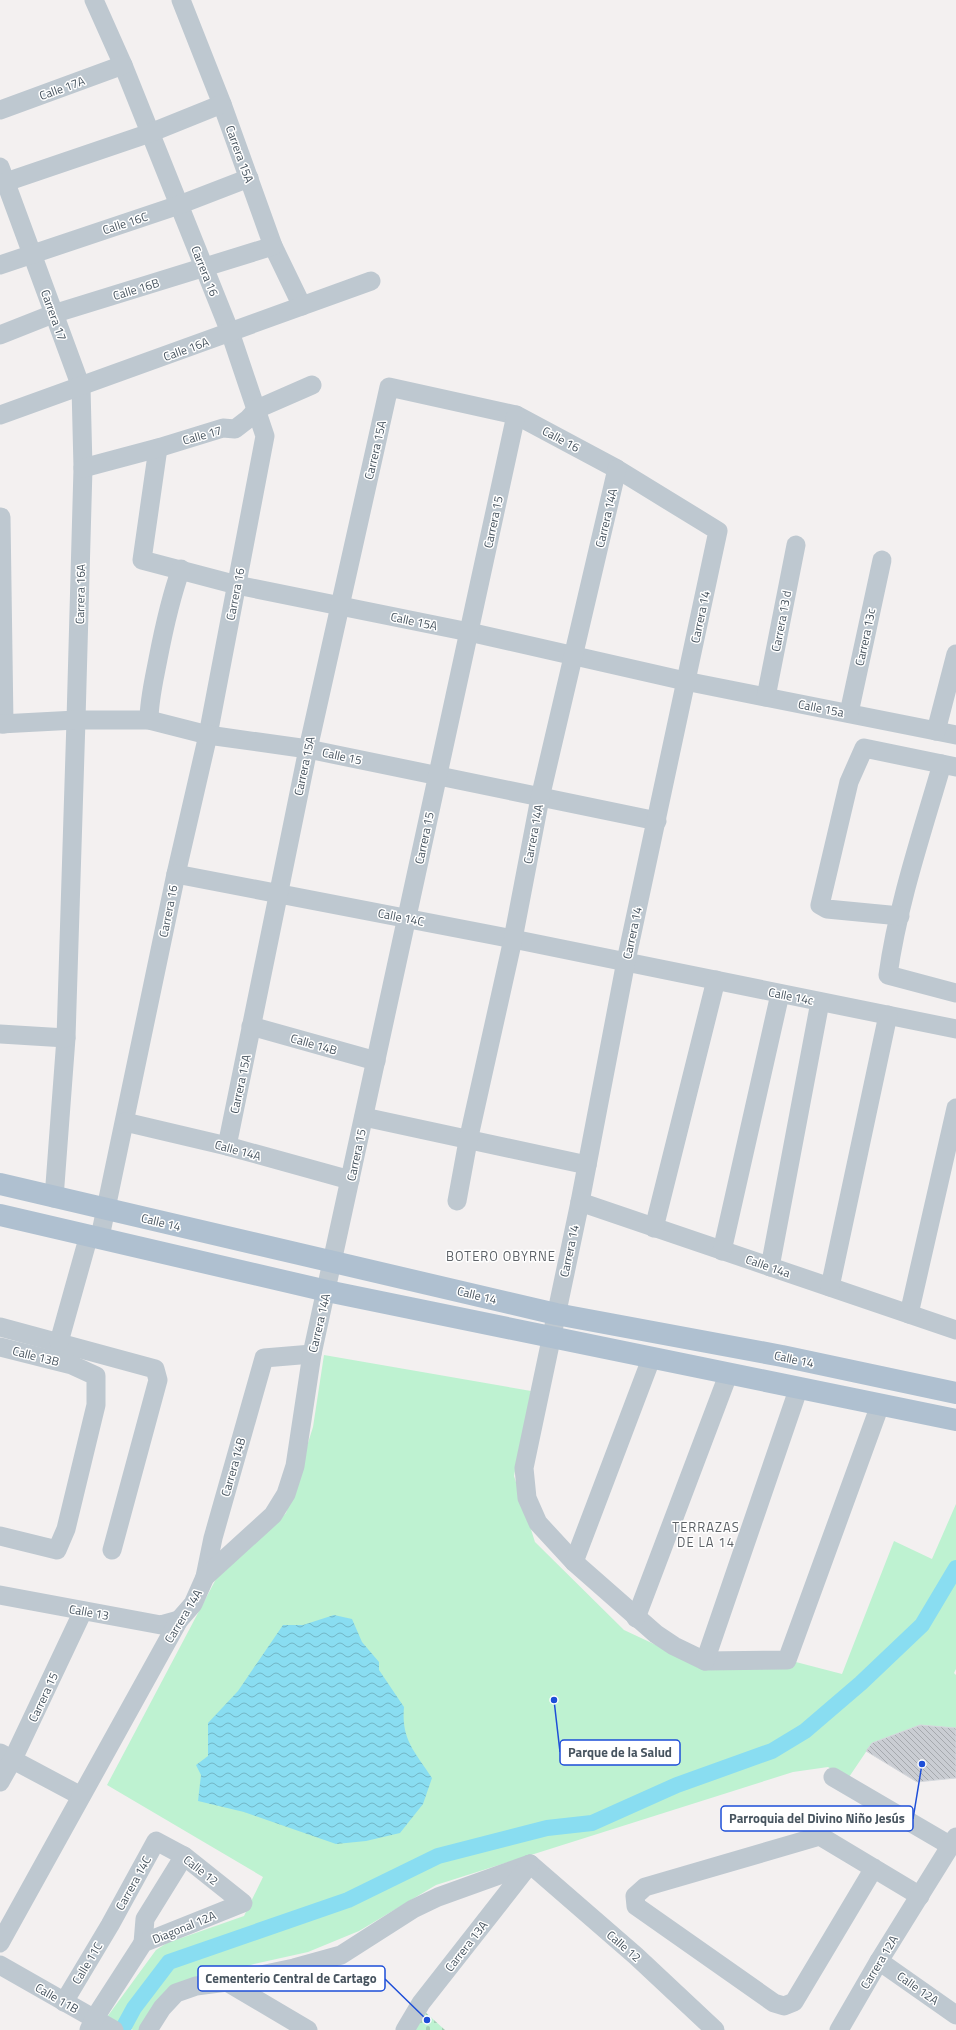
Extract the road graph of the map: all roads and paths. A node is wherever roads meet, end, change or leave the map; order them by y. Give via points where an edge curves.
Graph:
1 (94, 0) edge
2 (181, 0) edge
3 (123, 66) junction
4 (222, 104) junction
5 (0, 110) edge
6 (150, 133) junction
7 (2, 178) edge
8 (249, 178) junction
9 (179, 205) junction
10 (273, 246) junction
11 (33, 254) junction
12 (0, 265) edge
13 (204, 269) junction
14 (371, 281) dead end
15 (302, 306) junction
16 (53, 314) junction
17 (230, 332) junction
18 (0, 335) edge
19 (312, 385) dead end
20 (81, 387) junction
21 (389, 387) joint
22 (257, 409) junction
23 (0, 415) edge
24 (516, 415) junction
25 (158, 448) junction
26 (83, 468) junction
27 (617, 469) junction
28 (1, 517) edge
29 (718, 531) joint
30 (796, 545) dead end
31 (882, 560) dead end
32 (181, 569) junction
33 (237, 585) junction
34 (339, 605) junction
35 (469, 632) junction
36 (956, 654) edge
37 (574, 655) junction
38 (685, 681) junction
39 (766, 697) junction
40 (849, 713) junction
41 (76, 720) junction
42 (148, 720) junction
43 (2, 724) edge
44 (936, 731) junction
45 (208, 735) junction
46 (956, 735) edge
47 (308, 749) junction
48 (949, 765) edge
49 (438, 777) junction
50 (540, 798) junction
51 (657, 821) junction
52 (176, 874) junction
53 (278, 894) junction
54 (900, 916) junction
55 (407, 918) junction
56 (513, 939) junction
57 (626, 961) junction
58 (716, 980) junction
59 (956, 993) edge
60 (780, 994) junction
61 (820, 1002) junction
62 (888, 1015) junction
63 (251, 1026) junction
64 (956, 1029) edge
65 (0, 1034) edge
66 (66, 1038) junction
67 (376, 1061) junction
68 (956, 1108) edge
69 (364, 1117) junction
70 (125, 1122) junction
71 (468, 1141) junction
72 (227, 1146) junction
73 (587, 1164) junction
74 (350, 1180) junction
75 (0, 1184) edge
76 (54, 1198) junction
77 (457, 1201) dead end
78 (580, 1202) junction
79 (107, 1209) junction
80 (0, 1215) edge
81 (654, 1228) junction
82 (95, 1236) junction
83 (722, 1251) junction
84 (333, 1262) junction
85 (770, 1267) junction
86 (830, 1287) junction
87 (327, 1291) junction
88 (556, 1314) junction
89 (909, 1314) junction
90 (0, 1327) edge
91 (956, 1330) edge
92 (551, 1336) junction
93 (59, 1342) junction
94 (0, 1347) edge
95 (312, 1354) junction
96 (651, 1359) junction
97 (728, 1374) junction
98 (798, 1387) junction
99 (956, 1393) edge
100 (880, 1405) junction
101 (956, 1420) edge
102 (0, 1536) edge
103 (213, 1538) junction
104 (112, 1550) dead end
105 (235, 1550) junction
106 (574, 1562) junction
107 (205, 1577) junction
108 (2, 1600) edge
109 (83, 1611) junction
110 (636, 1618) junction
111 (179, 1620) junction
112 (705, 1661) junction
113 (7, 1756) edge
114 (834, 1777) dead end
115 (0, 1782) edge
116 (81, 1796) junction
117 (156, 1841) joint
118 (953, 1842) edge
119 (184, 1856) junction
120 (530, 1864) junction
121 (874, 1868) junction
122 (920, 1896) junction
123 (243, 1903) joint
124 (110, 1925) joint
125 (0, 1943) edge
126 (143, 1943) junction
127 (879, 1961) junction
128 (0, 1965) edge
129 (227, 1982) junction
130 (64, 2002) junction
131 (956, 2015) edge
132 (99, 2025) edge
133 (148, 2030) edge
134 (308, 2030) edge
135 (404, 2030) edge
136 (715, 2030) edge
137 (839, 2030) edge

1 - 3 street, Carrera 16
2 - 4 street, Carrera 15A
3 - 5 street, Calle 17A
3 - 6 street, Carrera 16
4 - 6 street
4 - 8 street, Carrera 15A
6 - 7 street
6 - 9 street, Carrera 16
7 - 11 street, Carrera 17
8 - 9 street, Calle 16C
8 - 10 street, Carrera 15A
9 - 11 street, Calle 16C
9 - 13 street, Carrera 16
10 - 13 street, Calle 16B
10 - 15 street, Carrera 15A
11 - 12 street, Calle 16C
11 - 16 street, Carrera 17
13 - 16 street, Calle 16B
13 - 17 street, Carrera 16
14 - 15 street, Calle 16A
15 - 17 street, Calle 16A
16 - 18 street, Calle 16B
16 - 20 street, Carrera 17
17 - 20 street, Calle 16A
17 - 22 street, Carrera 16
19 - 22 street, Calle 17
20 - 23 street, Calle 16A
20 - 26 street, Carrera 17
21 - 24 street, Calle 16
21 - 34 street, Carrera 15A
22 - 25 street, Calle 17 via 235,429 223,428
22 - 33 street, Carrera 16 via 265,436
24 - 27 street, Calle 16
24 - 35 street, Carrera 15
25 - 26 street, Calle 17
25 - 32 street, Calle 15A via 142,560
26 - 41 street, Carrera 16A
27 - 29 street, Calle 16
27 - 37 street, Carrera 14A
28 - 43 street
29 - 38 street, Carrera 14
30 - 39 street, Carrera 13 d
31 - 40 street, Carrera 13c
32 - 33 street, Calle 15A
32 - 42 street via 162,635
33 - 34 street, Calle 15A
33 - 45 street, Carrera 16
34 - 35 street, Calle 15A
34 - 47 street, Carrera 15A
35 - 37 street, Calle 15A
35 - 49 street, Carrera 15
36 - 44 street
37 - 38 street, Calle 15A
37 - 50 street, Carrera 14A
38 - 39 street, Calle 15a
38 - 51 street, Carrera 14
39 - 40 street, Calle 15a
40 - 44 street, Calle 15a
41 - 42 street, Calle 15
41 - 43 street, Calle 15
41 - 66 street, Carrera 16A
42 - 45 street, Calle 15
44 - 46 street, Calle 15a
45 - 47 street, Calle 15
45 - 52 street, Carrera 16
47 - 49 street, Calle 15
47 - 53 street, Carrera 15A
48 - 54 street
48 - 54 street via 864,748 849,782 820,905 827,909
49 - 50 street, Calle 15
49 - 55 street, Carrera 15
50 - 51 street, Calle 15
50 - 56 street, Carrera 14A
51 - 57 street, Carrera 14
52 - 53 street, Calle 14C
52 - 70 street, Carrera 16
53 - 55 street, Calle 14C
53 - 63 street, Carrera 15A
54 - 59 street via 888,975
55 - 56 street, Calle 14C
55 - 67 street, Carrera 15
56 - 57 street, Calle 14C
56 - 71 street, Carrera 14A
57 - 58 street, Calle 14c
57 - 73 street, Carrera 14
58 - 60 street, Calle 14c
58 - 81 street
60 - 61 street, Calle 14c
60 - 83 street
61 - 62 street, Calle 14c
61 - 85 street
62 - 64 street, Calle 14c
62 - 86 street
63 - 67 street, Calle 14B
63 - 72 street, Carrera 15A
65 - 66 street
66 - 76 street, Carrera 16A
67 - 69 street, Carrera 15
68 - 89 street
69 - 71 street
69 - 74 street, Carrera 15
70 - 72 street, Calle 14A
70 - 79 street, Carrera 16
71 - 73 street
71 - 77 street, Carrera 14A
72 - 74 street, Calle 14A
73 - 78 street, Carrera 14
74 - 84 street, Carrera 15
75 - 76 main road, Calle 14
76 - 79 main road, Calle 14
78 - 81 street, Calle 14a
78 - 88 street, Carrera 14
79 - 82 street, Carrera 16
79 - 84 main road, Calle 14
80 - 82 main road
81 - 83 street, Calle 14a
82 - 87 main road
82 - 93 street, Carrera 16
83 - 85 street, Calle 14a
84 - 87 street, Carrera 14A
84 - 88 main road, Calle 14
85 - 86 street, Calle 14a
86 - 89 street, Calle 14a
87 - 92 main road
87 - 95 street, Carrera 14A
88 - 92 street, Carrera 14
88 - 99 main road, Calle 14 via 782,1356
89 - 91 street, Calle 14a
90 - 93 street
92 - 96 main road
92 - 106 street, Carrera 14 via 524,1468 526,1491 538,1523
93 - 104 street via 156,1369 158,1380
94 - 102 street, Calle 13B via 72,1366 96,1376 96,1405 66,1529 57,1550
95 - 103 street, Carrera 14B via 264,1358
95 - 105 street, Carrera 14A via 295,1466 286,1494 273,1515
96 - 97 main road
96 - 106 street
97 - 98 main road
97 - 110 street
98 - 100 main road
98 - 112 street
100 - 101 main road
100 - 112 street via 787,1660
103 - 105 street
103 - 107 street, Carrera 14B
105 - 107 street, Carrera 14A
106 - 110 street, Carrera 14
107 - 111 street, Carrera 14A via 193,1604
108 - 109 street, Calle 13
109 - 111 street, Calle 13 via 161,1625
109 - 113 street, Carrera 15
110 - 112 street, Carrera 14 via 674,1646
111 - 116 street, Carrera 14A
113 - 115 street, Carrera 15
113 - 116 street
114 - 118 street
116 - 125 street, Carrera 14A
117 - 119 street, Calle 12
117 - 124 street, Carrera 14C
118 - 122 street, Carrera 12A
119 - 123 street, Calle 12
119 - 126 street via 144,1919
120 - 129 street via 438,1897 413,1909 341,1955
120 - 135 street, Carrera 13A via 421,2003
120 - 136 street, Calle 12 via 636,1956
121 - 121 street via 820,1836 644,1887 635,1896 636,1906 774,2003 784,2006 794,2002
121 - 122 street
122 - 127 street, Carrera 12A
123 - 126 street, Diagonal 12A
124 - 130 street, Calle 11C
126 - 132 street, Diagonal 12A
127 - 131 street, Calle 12A
127 - 137 street, Carrera 12A
128 - 130 street, Calle 11B
129 - 133 street via 196,1986 176,1993 162,2008
129 - 134 street
130 - 132 street, Calle 11B

